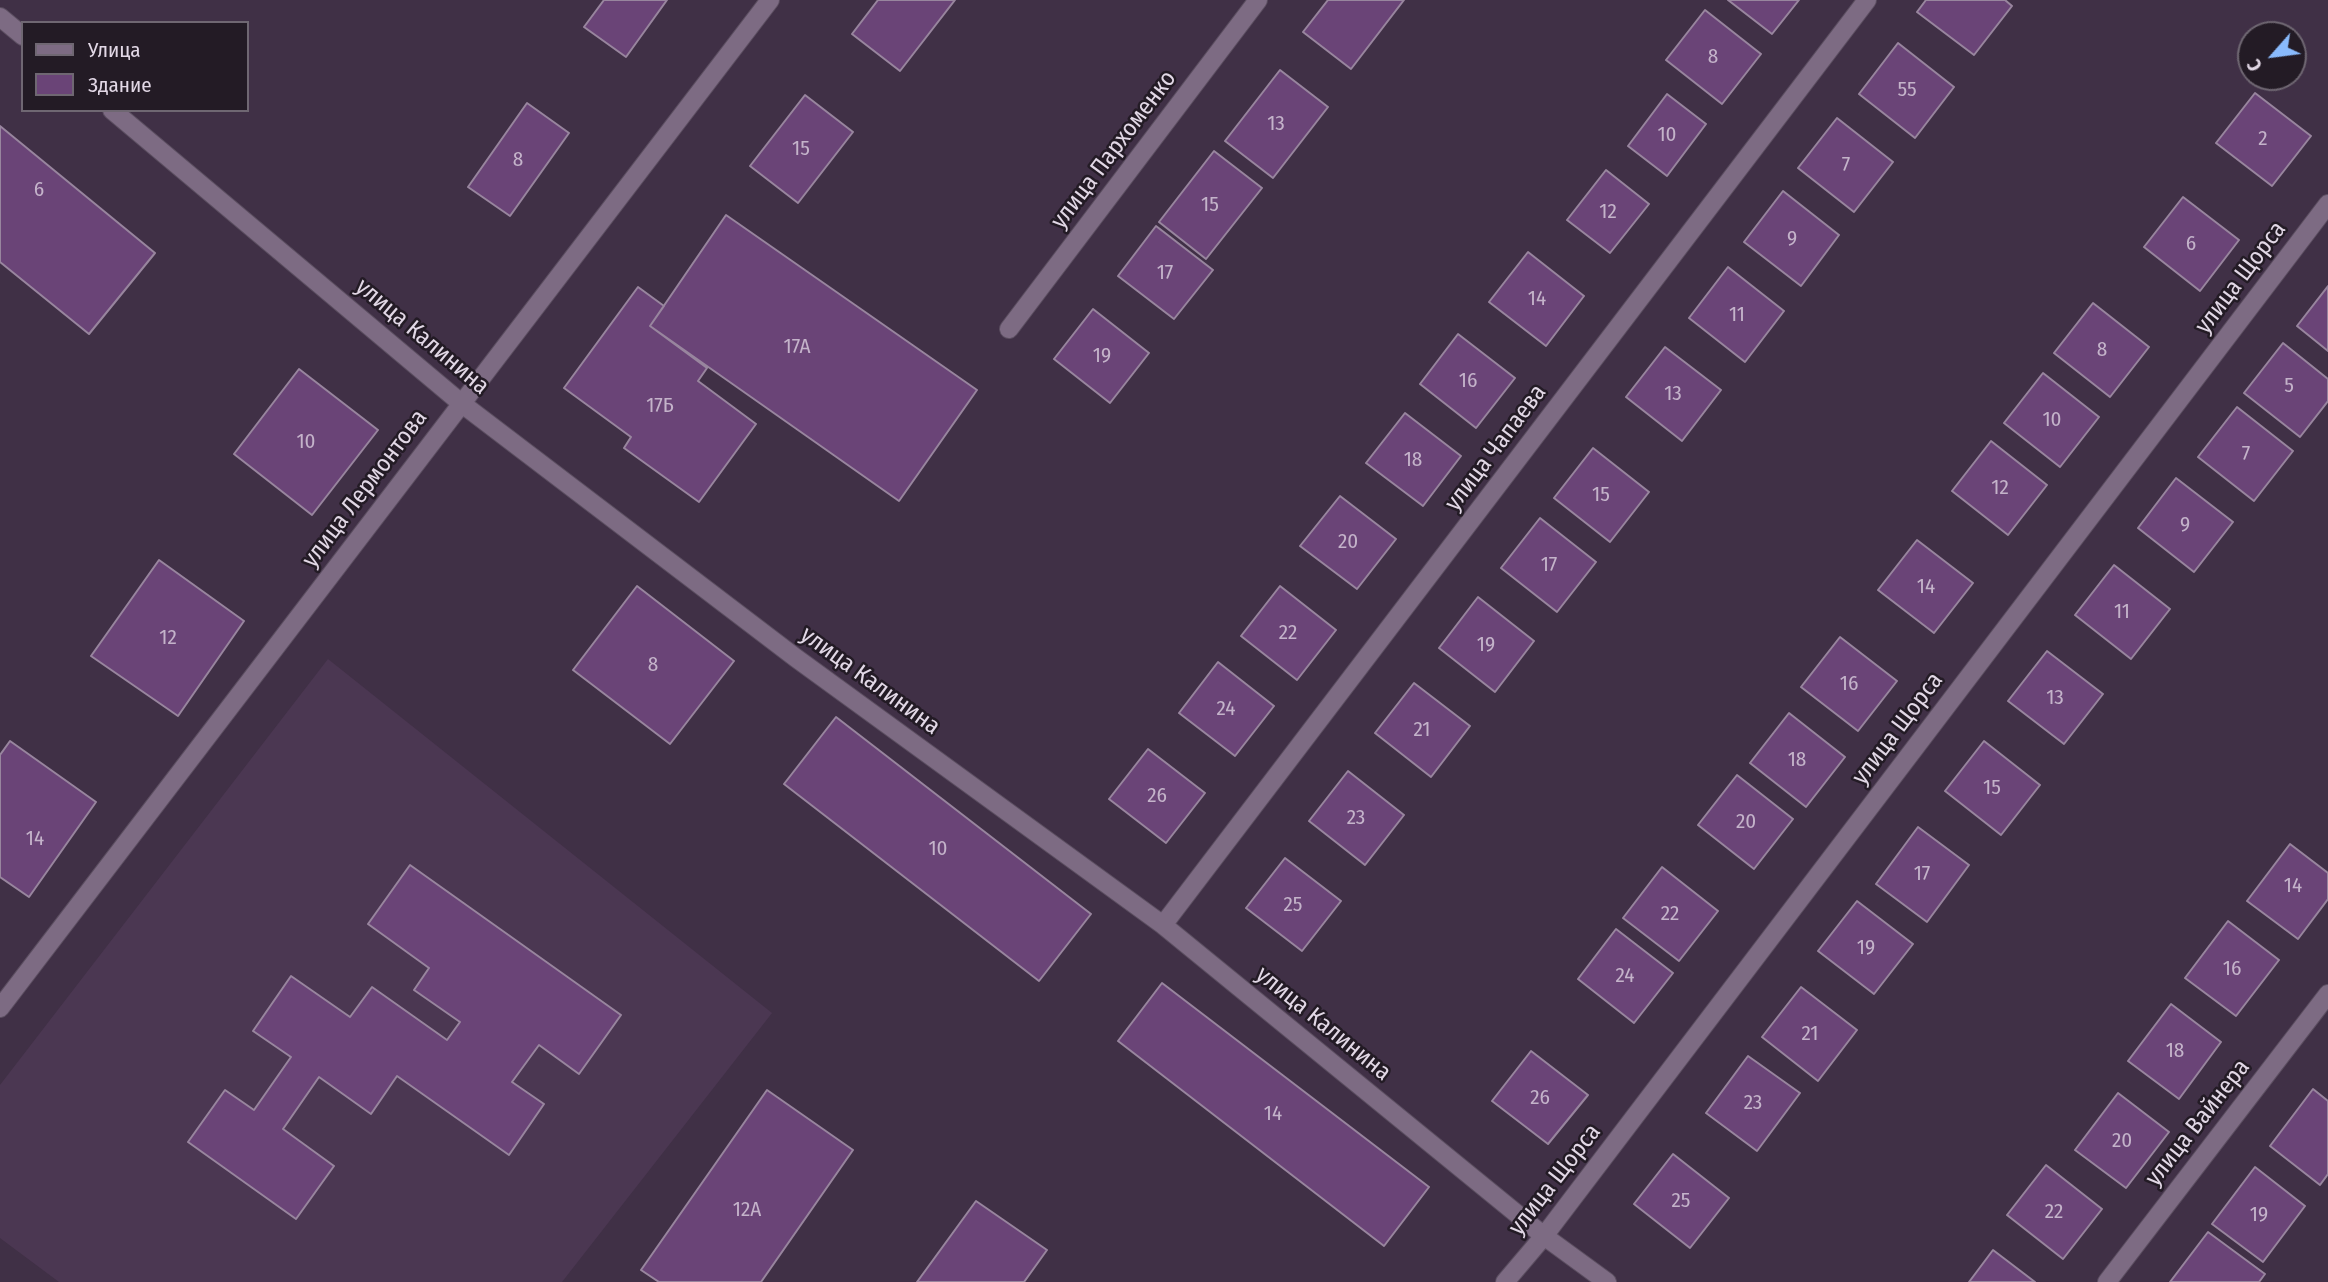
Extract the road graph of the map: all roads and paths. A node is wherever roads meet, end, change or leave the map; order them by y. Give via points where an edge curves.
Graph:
1 (771, 0) edge
2 (1258, 0) edge
3 (1867, 0) edge
4 (0, 16) edge
5 (21, 34) edge
6 (114, 112) edge
7 (2328, 204) edge
8 (1009, 329) dead end
9 (461, 403) junction
10 (1163, 925) junction
11 (2328, 994) edge
12 (0, 1008) edge
13 (1544, 1236) junction
14 (1505, 1282) edge
15 (1607, 1282) edge
16 (2107, 1282) edge

1 - 9 street, улица Лермонтова
2 - 8 street, улица Пархоменко
3 - 10 street, улица Чапаева
4 - 5 street
6 - 9 street, улица Калинина
7 - 13 street, улица Щорса
9 - 10 street, улица Калинина via 796,658
9 - 12 street, улица Лермонтова
10 - 13 street, улица Калинина
11 - 16 street, улица Вайнера
13 - 14 street, улица Щорса
13 - 15 street, улица Калинина

